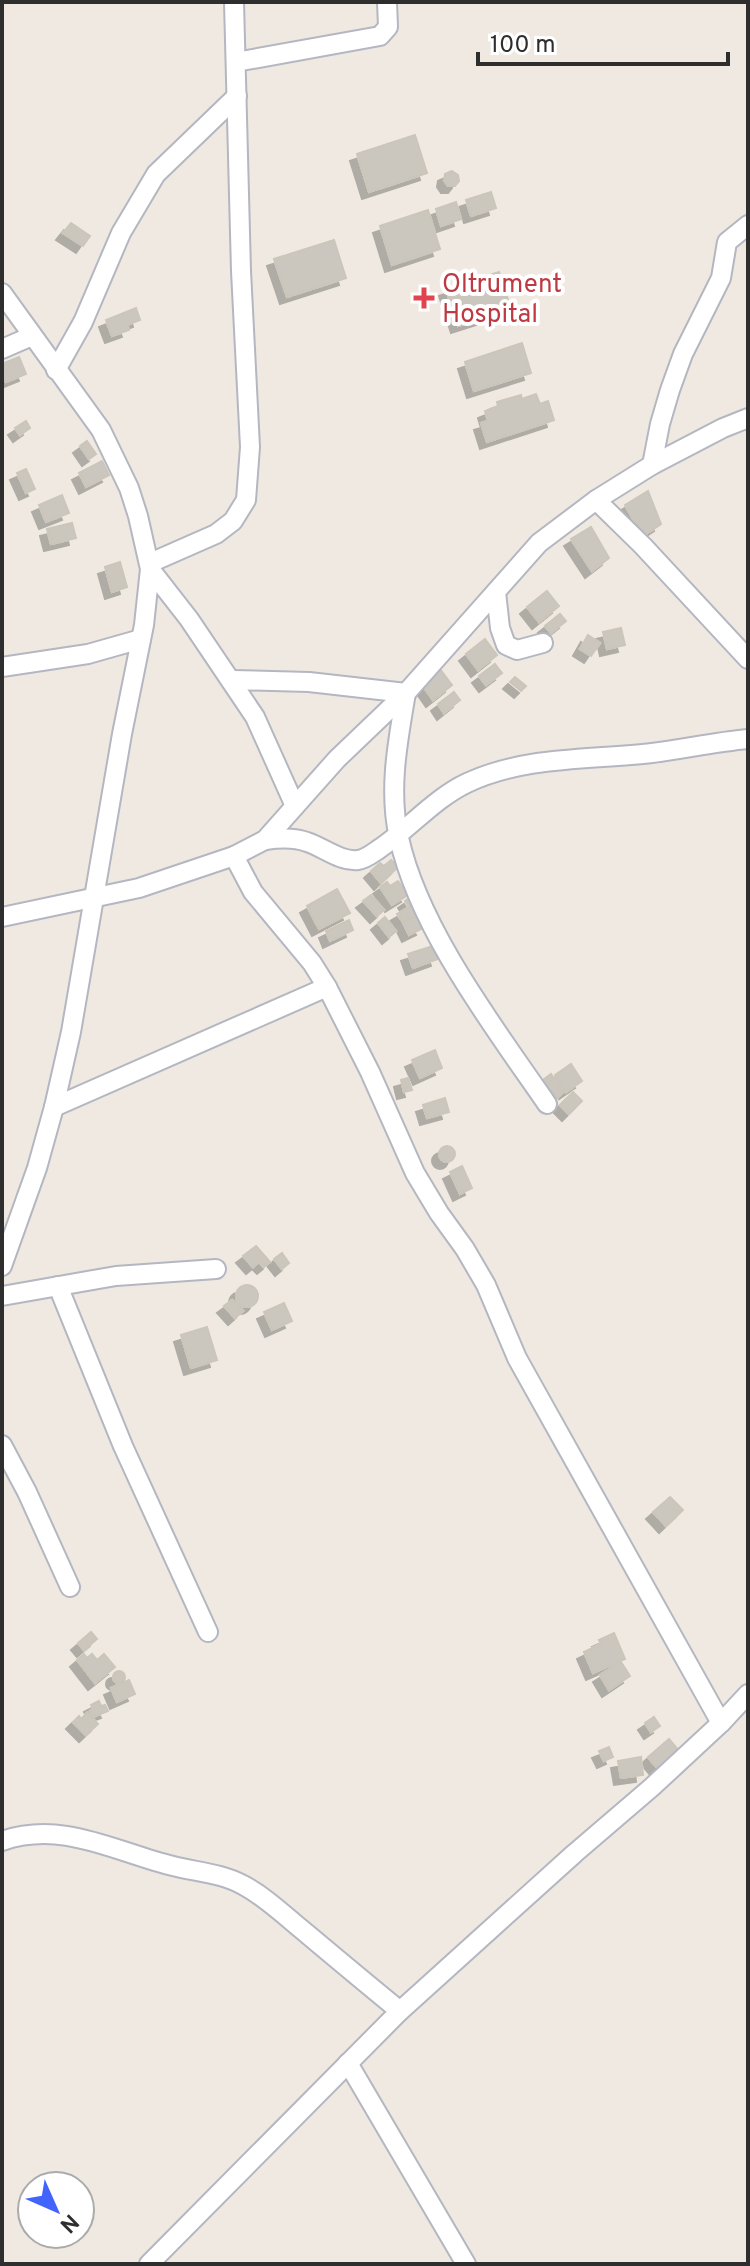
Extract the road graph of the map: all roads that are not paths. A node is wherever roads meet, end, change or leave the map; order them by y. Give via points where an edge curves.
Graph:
1 (234, 2) edge
2 (387, 2) edge
3 (236, 62) junction
4 (237, 96) junction
5 (748, 225) edge
6 (2, 293) edge
7 (32, 336) junction
8 (2, 349) edge
9 (56, 370) junction
10 (748, 418) edge
11 (652, 465) junction
12 (596, 500) junction
13 (150, 566) junction
14 (496, 592) junction
15 (141, 639) junction
16 (543, 643) dead end
17 (748, 659) edge
18 (2, 667) edge
19 (232, 680) junction
20 (406, 693) junction
21 (748, 739) edge
22 (295, 806) junction
23 (398, 837) junction
24 (265, 840) junction
25 (234, 856) junction
26 (94, 897) junction
27 (2, 917) edge
28 (327, 987) junction
29 (547, 1104) dead end
30 (54, 1107) junction
31 (2, 1266) edge
32 (216, 1269) dead end
33 (58, 1286) junction
34 (2, 1296) edge
35 (2, 1445) edge
36 (70, 1587) dead end
37 (208, 1632) dead end
38 (748, 1694) edge
39 (721, 1723) junction
40 (2, 1841) edge
41 (400, 2011) junction
42 (348, 2063) junction
43 (149, 2264) edge
44 (466, 2264) edge

1 - 3 street
2 - 3 street via 388,27 380,36
3 - 4 street
4 - 9 street via 156,174 121,233
4 - 13 street via 250,447 246,500 233,521 216,534
5 - 11 street via 727,242 721,278 670,390
6 - 7 street
7 - 8 street
7 - 9 street
9 - 13 street via 115,457
10 - 11 street
11 - 12 street
12 - 14 street via 539,543
12 - 17 street
13 - 15 street
13 - 19 street
14 - 16 street via 506,645 517,650
14 - 20 street
15 - 18 street via 88,654
15 - 26 street
19 - 20 street
19 - 22 street via 255,717
20 - 22 street
20 - 23 street via 394,792
21 - 23 street via 503,771 448,795
22 - 24 street
23 - 24 street via 357,860 307,842
23 - 29 street via 411,881 452,961
24 - 25 street
25 - 26 street via 139,888
25 - 28 street via 253,892
26 - 27 street
26 - 30 street
28 - 30 street
28 - 39 street via 415,1173 486,1285 517,1358
30 - 31 street
32 - 33 street
33 - 34 street
33 - 37 street via 123,1446
35 - 36 street
38 - 39 street
39 - 41 street
40 - 41 street via 20,1834 95,1840 229,1878 271,1904
41 - 42 street
42 - 43 street
42 - 44 street

